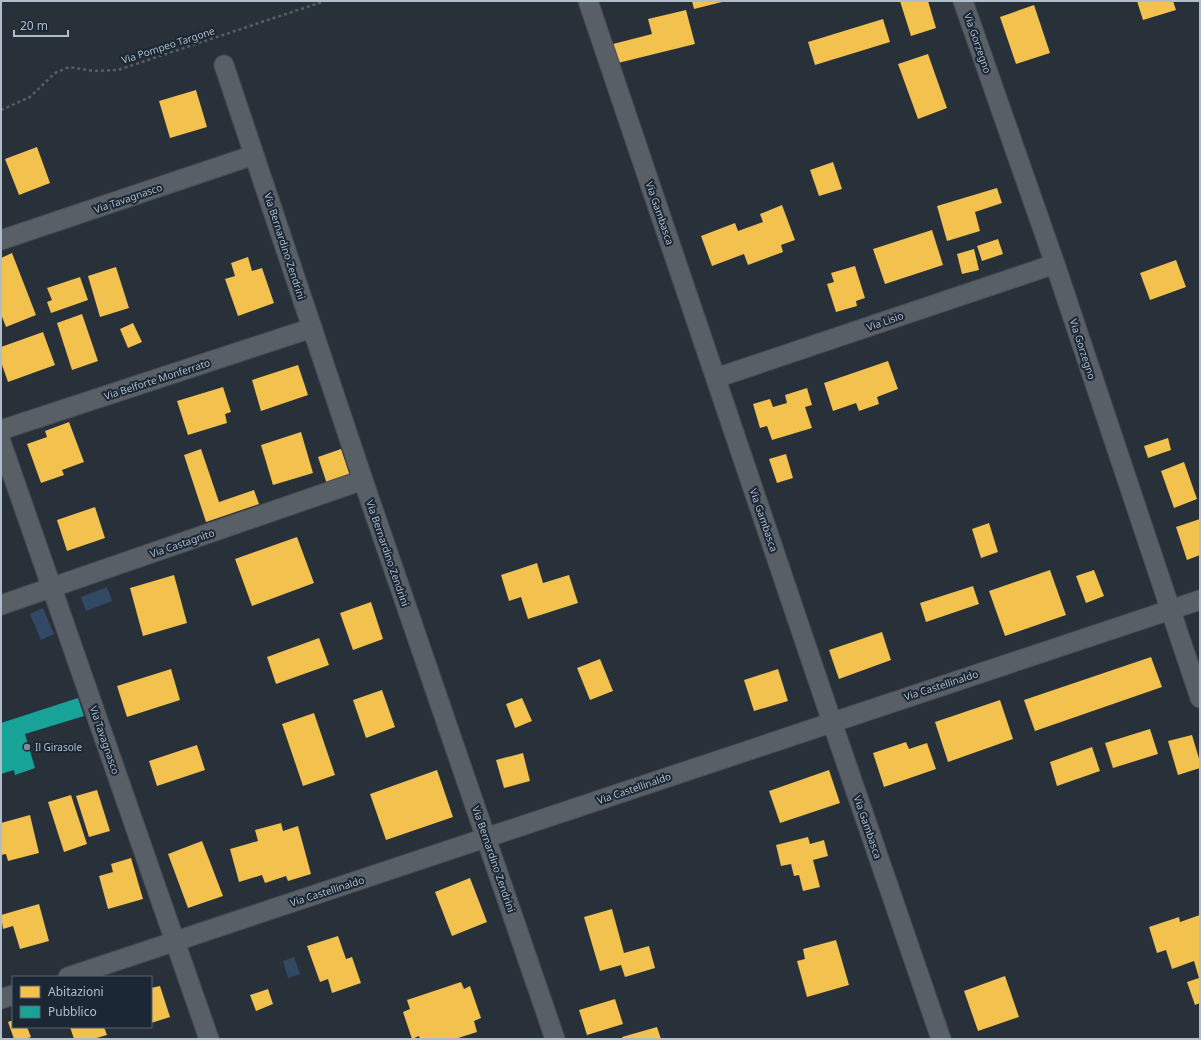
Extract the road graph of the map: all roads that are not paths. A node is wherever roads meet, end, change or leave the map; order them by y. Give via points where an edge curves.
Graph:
1 (588, 1) edge
2 (963, 1) edge
3 (224, 65) dead end
4 (254, 155) junction
5 (1, 240) edge
6 (1055, 264) junction
7 (312, 328) junction
8 (716, 378) junction
9 (1, 430) edge
10 (1, 442) edge
11 (363, 480) junction
12 (52, 588) junction
13 (1200, 600) edge
14 (1, 604) edge
15 (1170, 610) junction
16 (1200, 698) edge
17 (832, 722) junction
18 (486, 838) junction
19 (175, 941) junction
20 (71, 976) edge
21 (12, 995) edge
22 (1, 999) edge
23 (209, 1039) edge
24 (556, 1039) edge
25 (941, 1039) edge

1 - 8 street, Via Gambasca
2 - 6 street, Via Gorzegno
3 - 4 street, Via Bernardino Zendrini
4 - 5 street, Via Tavagnasco
4 - 7 street, Via Bernardino Zendrini
6 - 8 street, Via Lisio
6 - 15 street, Via Gorzegno
7 - 9 street, Via Belforte Monferrato
7 - 11 street, Via Bernardino Zendrini
8 - 17 street, Via Gambasca
10 - 12 street, Via Tavagnasco
11 - 12 street, Via Castagnito
11 - 18 street, Via Bernardino Zendrini
12 - 14 street, Via Castagnito
12 - 19 street, Via Tavagnasco
13 - 15 street, Via Castellinaldo
15 - 16 street, Via Gorzegno
15 - 17 street, Via Castellinaldo
17 - 18 street, Via Castellinaldo
17 - 25 street, Via Gambasca
18 - 19 street, Via Castellinaldo
18 - 24 street, Via Bernardino Zendrini
19 - 20 street, Via Castellinaldo
19 - 23 street, Via Tavagnasco
21 - 22 street

